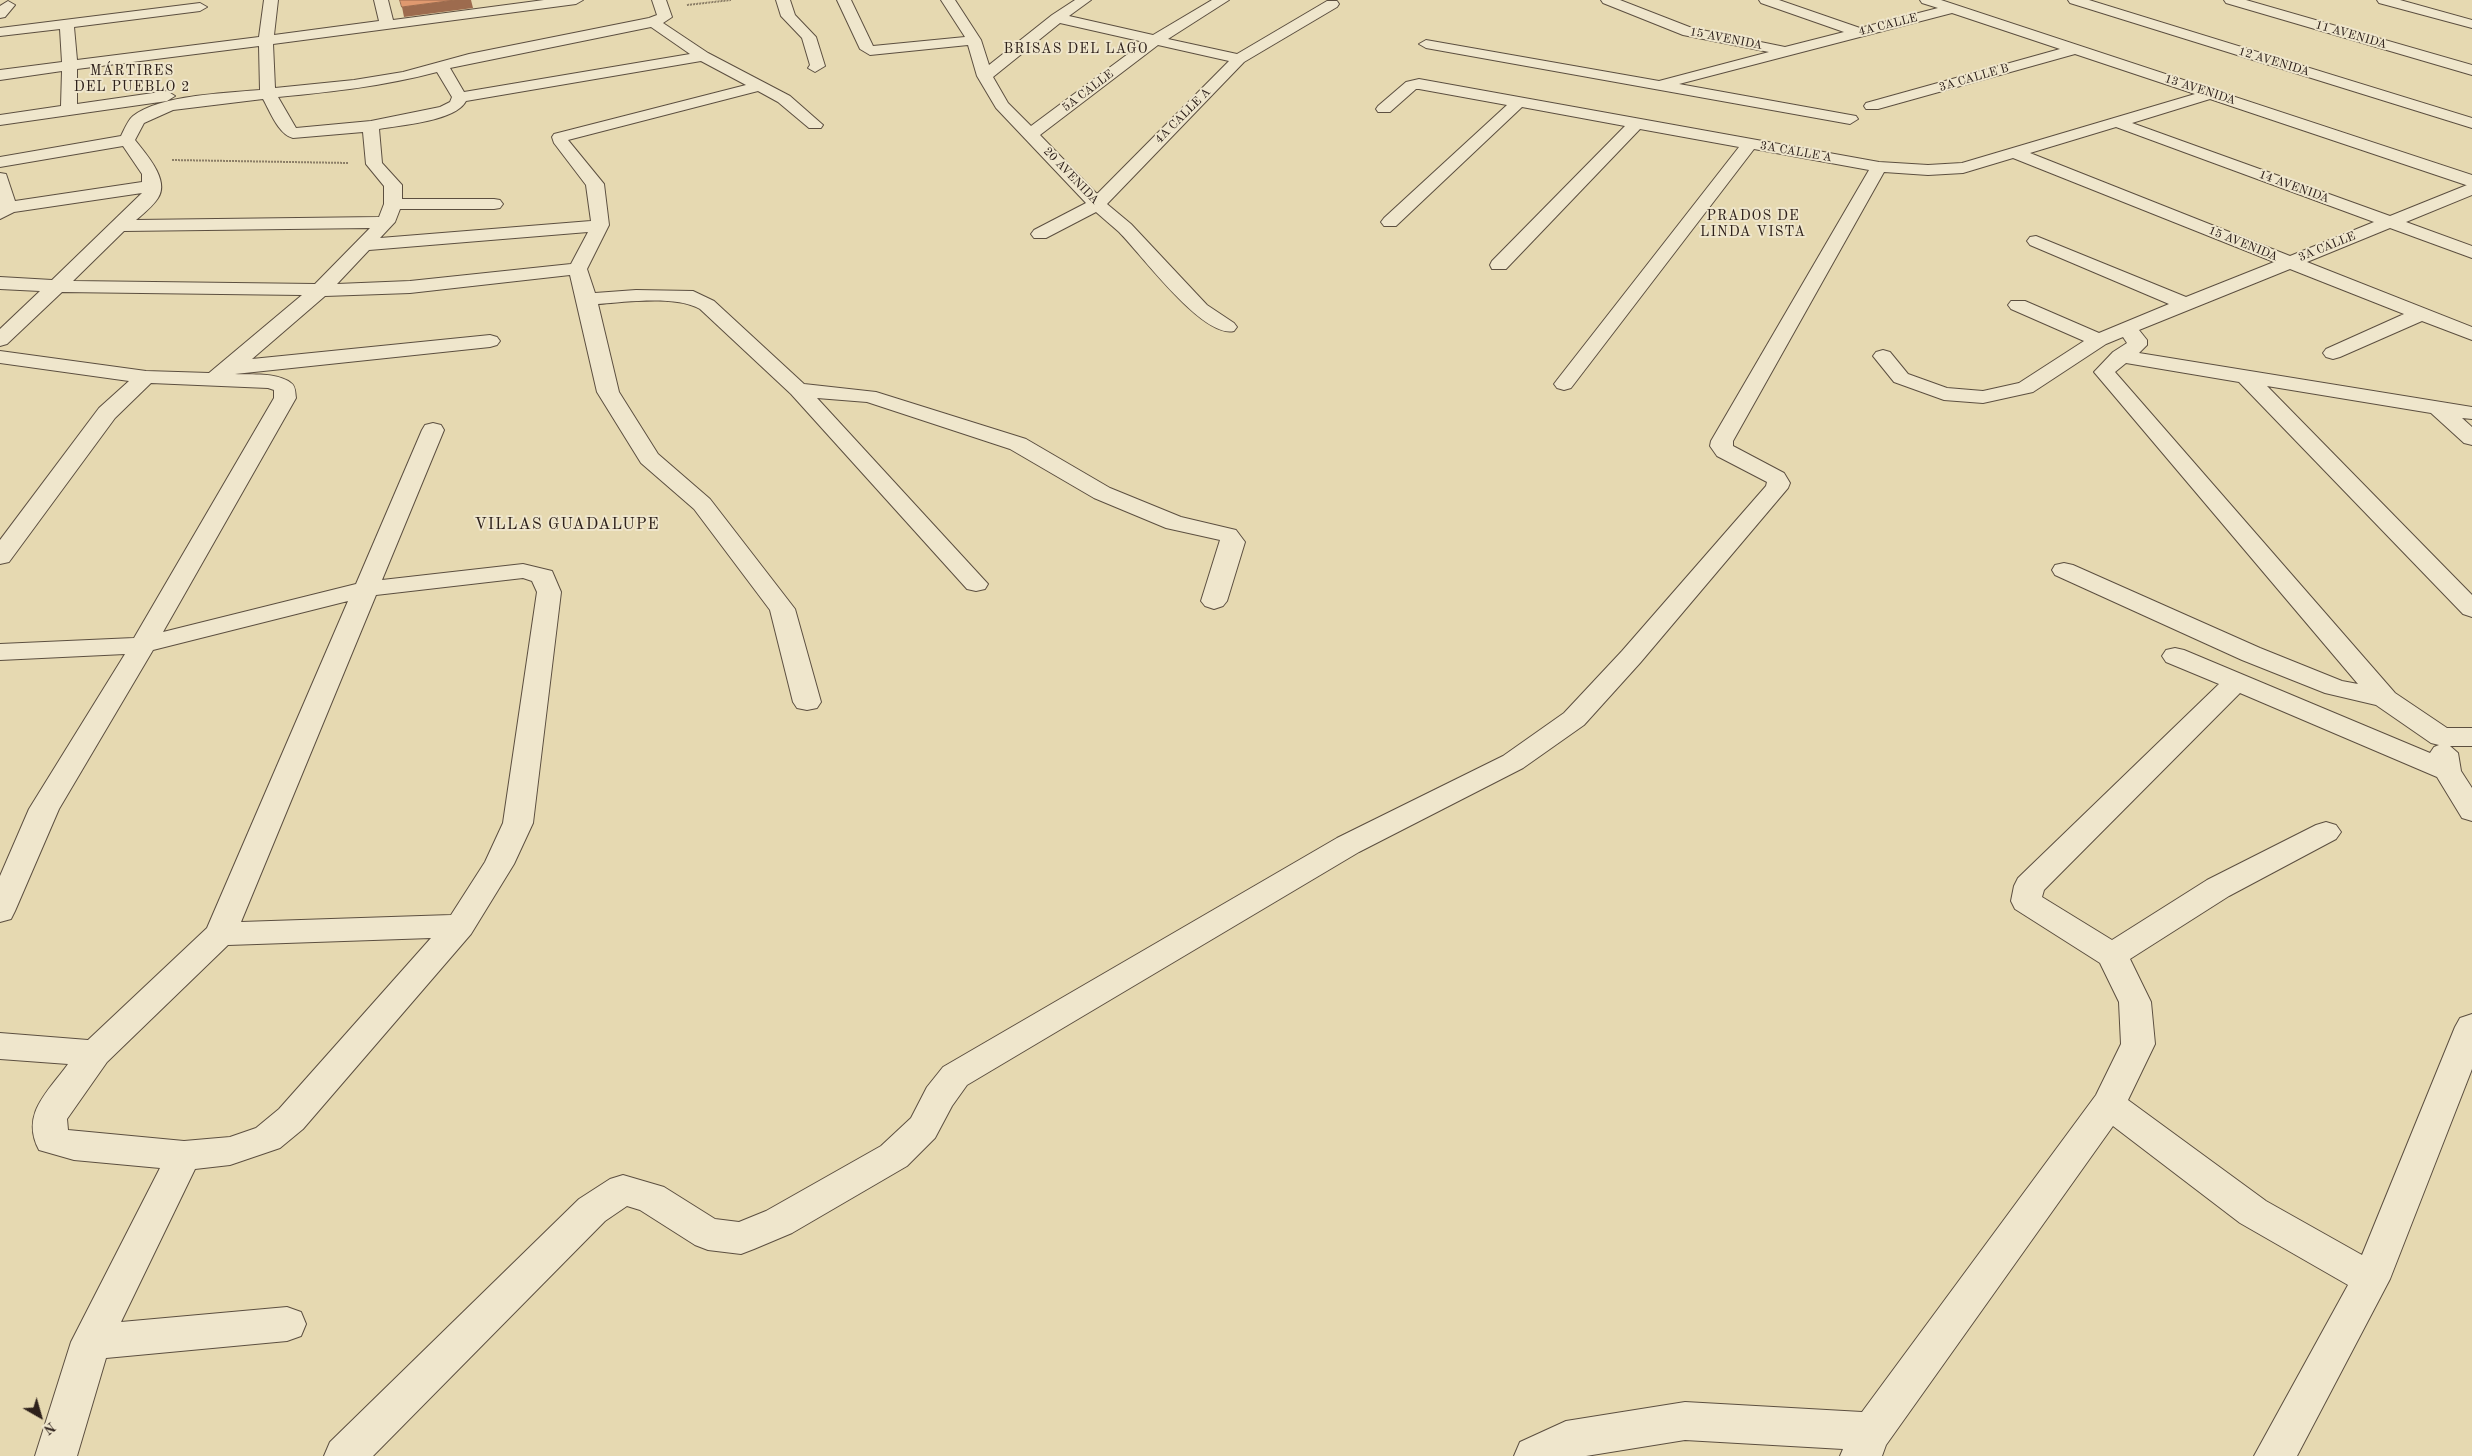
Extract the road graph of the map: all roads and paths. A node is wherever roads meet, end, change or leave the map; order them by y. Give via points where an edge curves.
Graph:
1 (271, 0) edge
2 (381, 0) edge
3 (576, 0) edge
4 (731, 0) edge
5 (783, 0) edge
6 (844, 0) edge
7 (948, 0) edge
8 (1084, 0) edge
9 (1222, 0) edge
10 (1608, 0) edge
11 (1766, 0) edge
12 (1927, 0) edge
13 (2075, 0) edge
14 (2231, 0) edge
15 (2384, 0) edge
16 (1979, 2) dead end
17 (660, 4) edge
18 (1332, 4) dead end
19 (200, 7) dead end
20 (1953, 9) junction
21 (470, 15) junction
22 (1056, 18) junction
23 (654, 22) junction
24 (67, 24) junction
25 (2472, 24) edge
26 (387, 26) junction
27 (0, 32) edge
28 (1859, 33) junction
29 (974, 40) junction
30 (1156, 40) junction
31 (266, 42) junction
32 (1426, 44) dead end
33 (2076, 49) junction
34 (1789, 51) junction
35 (703, 56) junction
36 (476, 57) junction
37 (1239, 59) junction
38 (400, 61) dead end
39 (441, 66) junction
40 (70, 67) junction
41 (816, 68) dead end
42 (2472, 70) edge
43 (305, 74) dead end
44 (0, 75) edge
45 (985, 76) junction
46 (1656, 85) junction
47 (761, 86) junction
48 (268, 87) junction
49 (2211, 94) junction
50 (460, 97) junction
51 (1518, 103) junction
52 (1872, 106) dead end
53 (93, 107) junction
54 (1384, 109) dead end
55 (69, 111) junction
56 (1850, 119) dead end
57 (0, 120) edge
58 (138, 120) junction
59 (2116, 122) junction
60 (1637, 123) junction
61 (2472, 123) edge
62 (815, 125) dead end
63 (371, 126) junction
64 (1031, 134) junction
65 (127, 140) junction
66 (1750, 144) junction
67 (2014, 153) junction
68 (141, 160) junction
69 (0, 162) edge
70 (374, 164) junction
71 (1878, 167) junction
72 (0, 178) edge
73 (2472, 181) edge
74 (152, 186) junction
75 (2472, 189) edge
76 (393, 204) junction
77 (494, 204) dead end
78 (1097, 204) junction
79 (2, 210) edge
80 (386, 222) junction
81 (1390, 222) dead end
82 (2391, 222) junction
83 (600, 224) junction
84 (120, 226) junction
85 (1040, 234) dead end
86 (2036, 241) dead end
87 (364, 245) junction
88 (2472, 252) edge
89 (2290, 262) junction
90 (1499, 265) dead end
91 (578, 268) junction
92 (0, 282) edge
93 (56, 286) junction
94 (320, 290) junction
95 (587, 299) junction
96 (2186, 304) junction
97 (2018, 305) dead end
98 (2421, 314) junction
99 (1227, 326) dead end
100 (2126, 328) junction
101 (2472, 334) edge
102 (0, 340) edge
103 (2099, 340) junction
104 (490, 341) dead end
105 (2333, 353) dead end
106 (1883, 356) dead end
107 (2120, 356) junction
108 (0, 357) edge
109 (222, 373) junction
110 (146, 377) junction
111 (2247, 378) junction
112 (1564, 384) dead end
113 (798, 390) junction
114 (2438, 408) junction
115 (2472, 413) edge
116 (433, 430) dead end
117 (2472, 438) edge
118 (0, 558) edge
119 (2064, 570) dead end
120 (976, 584) dead end
121 (365, 589) junction
122 (1214, 601) dead end
123 (2472, 609) edge
124 (143, 644) junction
125 (0, 652) edge
126 (2175, 656) dead end
127 (2236, 682) junction
128 (2385, 699) junction
129 (807, 702) dead end
130 (2441, 737) junction
131 (2472, 737) edge
132 (2448, 770) junction
133 (2472, 811) edge
134 (2326, 832) dead end
135 (0, 911) edge
136 (460, 926) junction
137 (220, 934) junction
138 (2112, 955) junction
139 (2472, 1028) edge
140 (0, 1046) edge
141 (94, 1053) junction
142 (2109, 1104) junction
143 (184, 1156) junction
144 (2371, 1278) junction
145 (287, 1324) dead end
146 (92, 1342) junction
147 (1866, 1444) edge
148 (56, 1456) edge
149 (345, 1456) edge
150 (1535, 1456) edge
151 (2275, 1456) edge

1 - 31 street
2 - 26 street
3 - 21 street
4 - 17 path
5 - 41 street via 788,16 809,38
6 - 29 street via 870,51
7 - 29 street, 20 AVENIDA
8 - 22 street
9 - 30 street, 5A CALLE
10 - 34 street, 15 AVENIDA via 1688,32
11 - 28 street
12 - 20 street, 13 AVENIDA
13 - 61 street, 12 AVENIDA
14 - 42 street, 11 AVENIDA
15 - 25 street
16 - 20 street, 4A CALLE
17 - 23 street via 665,17
18 - 37 street, 4A CALLE A
19 - 24 street
20 - 28 street, 4A CALLE
20 - 33 street, 13 AVENIDA
21 - 26 street
21 - 36 street via 476,35
22 - 30 street
22 - 45 street
23 - 35 street
23 - 36 street
24 - 27 street
24 - 40 street
26 - 31 street
28 - 34 street, 4A CALLE
29 - 45 street, 20 AVENIDA
30 - 37 street
30 - 64 street, 5A CALLE
31 - 40 street
31 - 48 street
32 - 46 street
33 - 49 street, 13 AVENIDA
33 - 52 street, 3A CALLE B
34 - 46 street, 4A CALLE
35 - 47 street
35 - 50 street
36 - 38 street
36 - 39 street
37 - 78 street, 4A CALLE A
39 - 48 street via 354,85
39 - 50 street
40 - 44 street
40 - 55 street
43 - 48 street
45 - 64 street, 20 AVENIDA via 1002,105
46 - 56 street
47 - 62 street via 784,99
47 - 83 street via 560,137 595,184
48 - 53 street
48 - 58 street via 169,106
48 - 63 street via 293,133
49 - 59 street, 3A CALLE A
49 - 73 street, 13 AVENIDA
50 - 63 street via 456,105 444,111
51 - 54 street, 3A CALLE A via 1419,84 1410,85
51 - 60 street, 3A CALLE A
51 - 81 street
53 - 55 street
53 - 58 street
55 - 57 street
58 - 65 street
59 - 67 street, 3A CALLE A
59 - 82 street, 14 AVENIDA
60 - 66 street, 3A CALLE A
60 - 90 street
63 - 70 street
64 - 78 street, 20 AVENIDA
65 - 68 street
65 - 69 street
66 - 71 street, 3A CALLE A
66 - 112 street
67 - 71 street, 3A CALLE A via 1963,168
67 - 89 street, 15 AVENIDA
68 - 70 path
68 - 74 street via 151,174
70 - 76 street via 393,184
71 - 149 street via 1722,441 1725,451 1776,478 1778,488 1574,719 1513,762 1348,845 955,1076 923,1128 894,1156 779,1222 741,1238 708,1234 651,1198 623,1190 592,1210
72 - 79 street
74 - 79 street
74 - 84 street via 151,196
75 - 82 street, 3A CALLE
76 - 77 street
76 - 80 street
78 - 85 street, 4A CALLE A
78 - 99 street, 20 AVENIDA via 1125,228 1200,309
80 - 84 street
80 - 87 street
82 - 88 street, 14 AVENIDA
82 - 89 street, 3A CALLE
83 - 87 street
83 - 91 street
84 - 93 street
86 - 96 street
87 - 94 street
89 - 96 street, 3A CALLE
89 - 98 street, 15 AVENIDA
91 - 94 street via 410,287
91 - 95 street
92 - 93 street
93 - 94 street
93 - 102 street
94 - 109 street
95 - 113 street via 693,297 707,304
95 - 129 street via 608,392 649,458 702,504 782,610
96 - 100 street, 3A CALLE
97 - 103 street
98 - 101 street, 15 AVENIDA
98 - 105 street
100 - 103 street, 3A CALLE
100 - 107 street via 2137,340 2137,345
103 - 106 street, 3A CALLE via 2026,388 1983,398 1944,394 1900,378
104 - 109 street
107 - 111 street
107 - 128 street via 2104,372
108 - 110 street
109 - 110 street
109 - 124 street via 284,387 285,398
110 - 118 street via 107,413
111 - 114 street
111 - 123 street
113 - 120 street
113 - 122 street via 869,396 1018,444 1102,493 1174,523 1228,535 1233,542
114 - 115 street
114 - 117 street
116 - 121 street
119 - 128 street via 2251,654 2334,687
121 - 124 street
121 - 136 street via 523,570 542,576 549,592 518,823 499,864
121 - 137 street
124 - 125 street
124 - 135 street via 44,809
126 - 127 street
127 - 132 street
127 - 138 street via 2030,886 2026,901
128 - 130 street
130 - 131 street
130 - 132 street
132 - 133 street
134 - 138 street via 2218,888
136 - 137 street
136 - 143 street via 291,1120 268,1138 230,1151
137 - 141 street
138 - 142 street via 2135,1002 2138,1044
139 - 144 street
140 - 141 street
141 - 143 street via 49,1117 51,1140 74,1146
142 - 144 street via 2253,1212
142 - 147 street
143 - 146 street
144 - 151 street
145 - 146 street
146 - 148 street
147 - 150 street via 1685,1421 1566,1440

